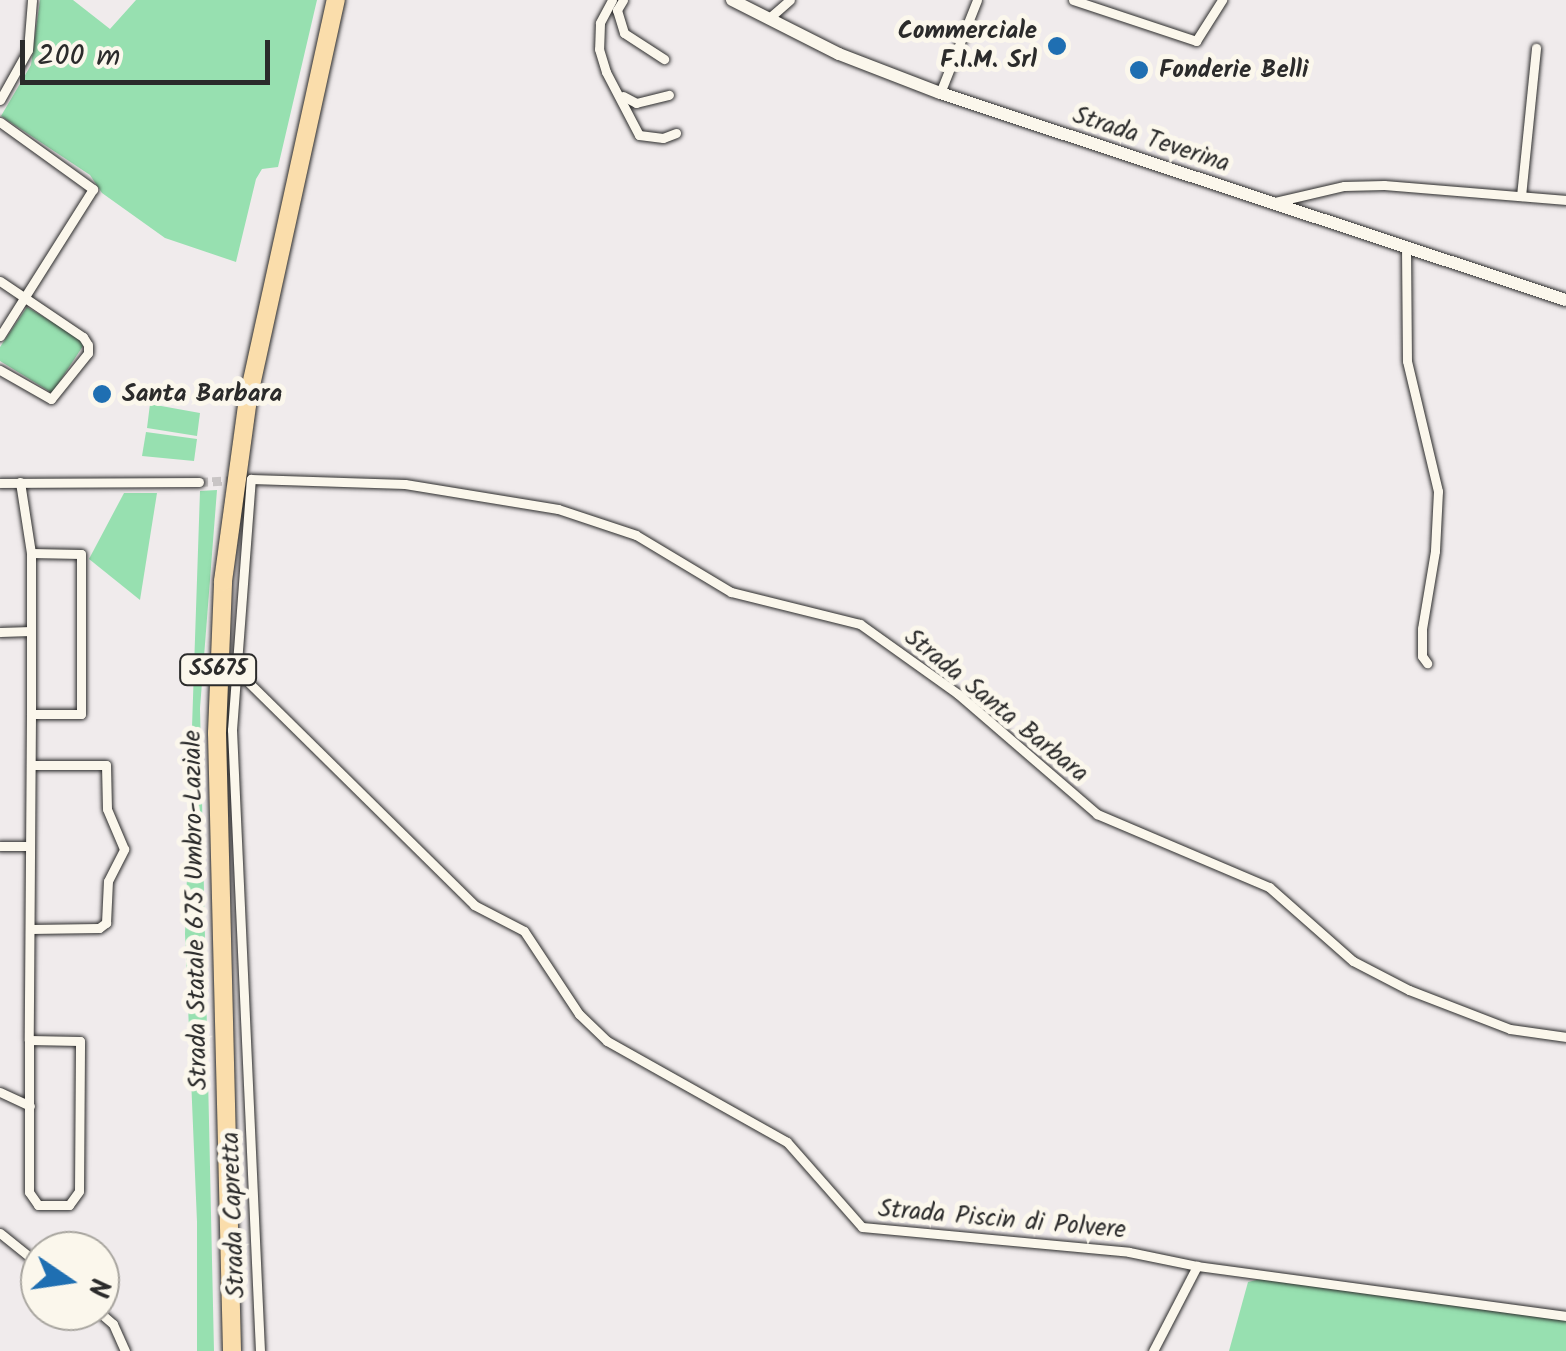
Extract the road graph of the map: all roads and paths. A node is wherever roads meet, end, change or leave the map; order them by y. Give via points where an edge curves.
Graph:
1 (32, 0) edge
2 (325, 0) edge
3 (336, 0) edge
4 (612, 0) edge
5 (623, 0) edge
6 (732, 0) edge
7 (790, 0) edge
8 (977, 0) edge
9 (1222, 0) edge
10 (1079, 1) edge
11 (768, 19) junction
12 (1536, 48) dead end
13 (664, 59) dead end
14 (940, 93) junction
15 (620, 95) junction
16 (669, 96) dead end
17 (0, 100) edge
18 (0, 122) edge
19 (676, 134) dead end
20 (1520, 196) junction
21 (1566, 200) edge
22 (1272, 203) junction
23 (1406, 247) junction
24 (0, 281) edge
25 (25, 297) junction
26 (1566, 300) edge
27 (0, 336) edge
28 (0, 370) edge
29 (251, 479) joint
30 (0, 482) edge
31 (20, 482) junction
32 (199, 482) tunnel mouth
33 (31, 553) junction
34 (0, 632) edge
35 (31, 632) junction
36 (1428, 663) dead end
37 (234, 668) junction
38 (32, 714) junction
39 (31, 765) junction
40 (0, 846) edge
41 (30, 846) junction
42 (30, 928) junction
43 (1566, 1037) edge
44 (29, 1040) junction
45 (0, 1092) edge
46 (30, 1106) junction
47 (0, 1233) edge
48 (20, 1249) edge
49 (1197, 1266) junction
50 (1566, 1316) edge
51 (222, 1351) edge
52 (232, 1351) edge
53 (260, 1351) edge
54 (1153, 1351) edge

1 - 17 street via 28,50
2 - 51 highway, Strada Statale 675 Umbro-Laziale / SS675 via 238,396 209,629
3 - 52 highway, Strada Statale 675 Umbro-Laziale / SS675 via 248,399 223,581 217,733
4 - 15 street via 600,23 599,49
5 - 13 street via 617,10 624,34
6 - 11 main road, Strada Teverina
7 - 11 street
8 - 14 street
9 - 10 street via 1196,41
11 - 14 main road, Strada Teverina
12 - 20 street
14 - 22 main road, Strada Teverina
15 - 16 street via 636,104
15 - 19 street via 639,135
18 - 25 street via 91,183 93,194
20 - 21 street
20 - 22 street via 1384,184
22 - 23 main road, Strada Teverina
23 - 26 main road, Strada Teverina
23 - 36 street via 1406,361 1438,492 1422,629
24 - 25 street
25 - 27 street
25 - 28 street via 84,336 88,353 51,400
29 - 37 street, Strada Capretta
29 - 43 street, Strada Santa Barbara via 405,484 558,509 636,535 731,592 860,624 958,694 1097,814 1269,887 1353,961 1408,990 1510,1029
30 - 31 street
31 - 32 street
31 - 33 street
33 - 35 street
33 - 38 street via 81,554 80,714
34 - 35 street
35 - 38 street
37 - 49 street, Strada Piscin di Polvere via 474,906 524,931 579,1014 607,1041 786,1142 862,1227 1129,1252
37 - 53 street, Strada Capretta
38 - 39 street
39 - 41 street
39 - 42 street via 106,765 106,809 124,849 108,881 106,923
40 - 41 street
41 - 42 street
42 - 44 street
44 - 46 street
44 - 46 street via 80,1041 79,1191 69,1204 32,1201
45 - 46 street
47 - 48 street
49 - 50 street, Strada Piscin di Polvere
49 - 54 street

